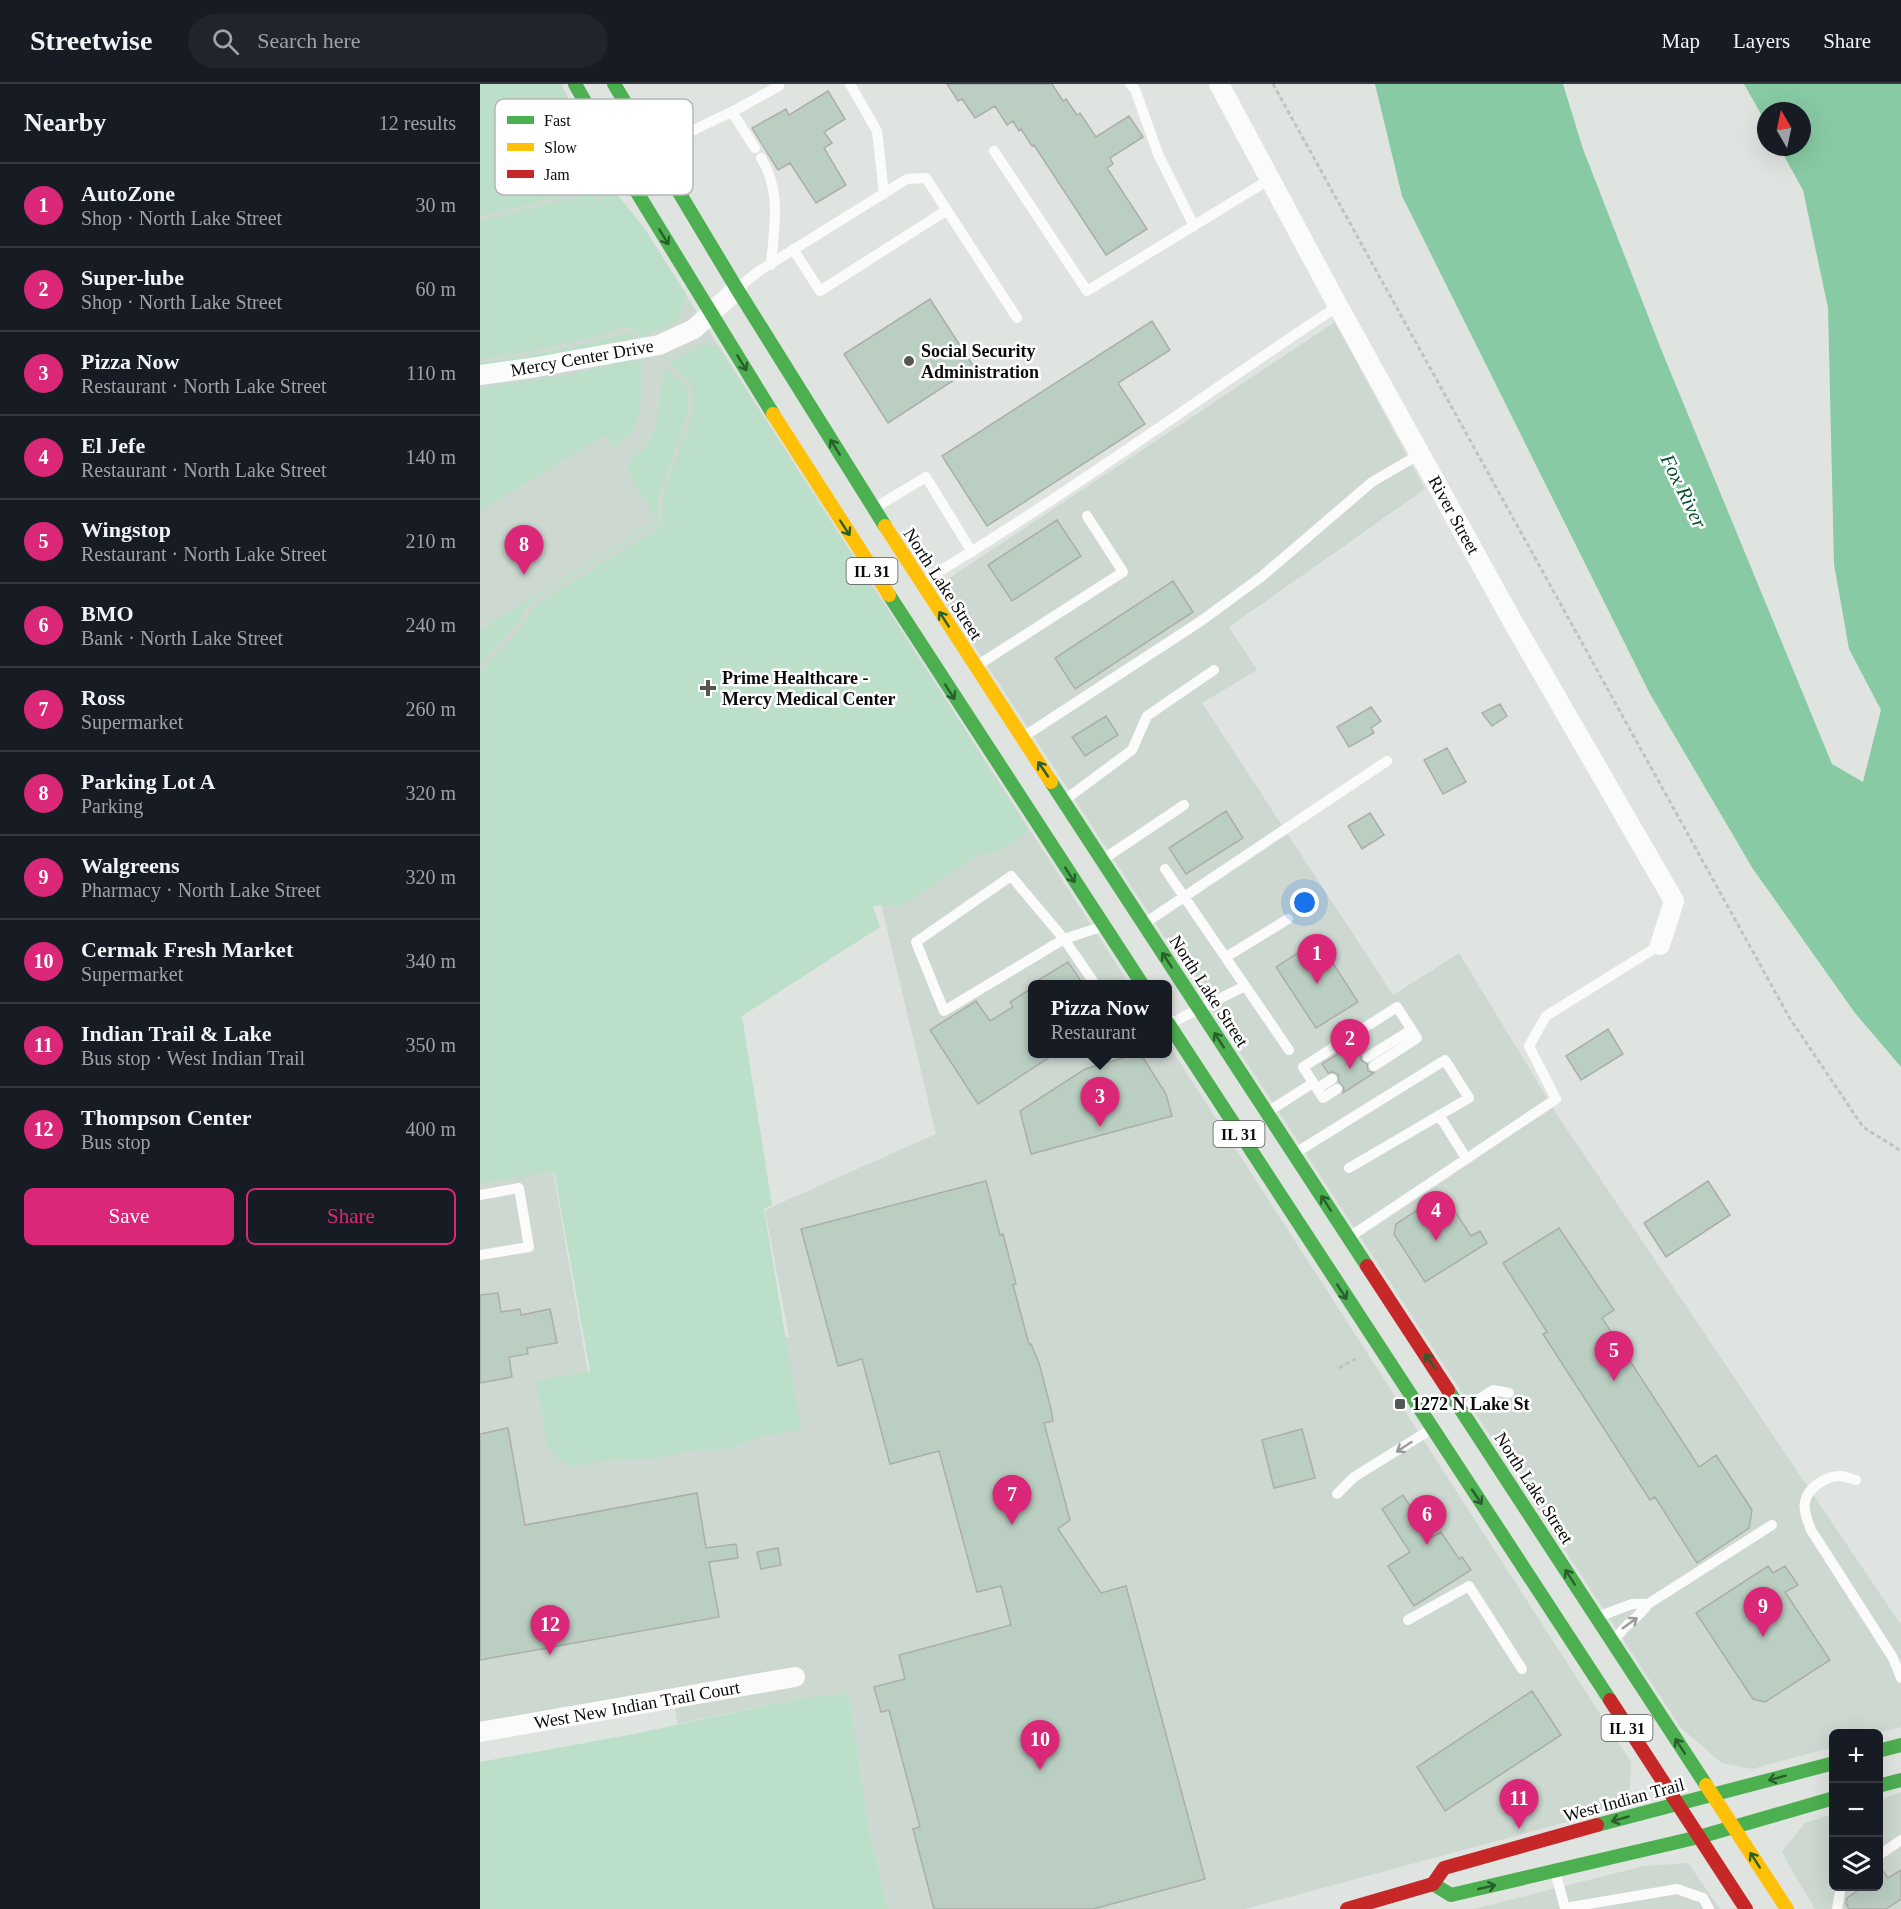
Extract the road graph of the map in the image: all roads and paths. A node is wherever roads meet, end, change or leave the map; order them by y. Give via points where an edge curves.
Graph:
1 (575, 84) edge
2 (614, 84) edge
3 (778, 84) edge
4 (850, 84) edge
5 (1130, 84) edge
6 (1219, 84) edge
7 (1273, 84) edge
8 (583, 99) edge
9 (623, 99) edge
10 (732, 112) junction
11 (693, 131) edge
12 (755, 148) dead end
13 (994, 152) dead end
14 (761, 158) dead end
15 (1270, 179) junction
16 (884, 194) junction
17 (639, 195) edge
18 (680, 195) edge
19 (947, 210) junction
20 (1194, 226) junction
21 (793, 249) junction
22 (771, 265) junction
23 (737, 289) junction
24 (1338, 306) junction
25 (711, 313) junction
26 (1017, 318) dead end
27 (480, 375) edge
28 (1420, 454) junction
29 (874, 508) junction
30 (1087, 516) dead end
31 (972, 552) junction
32 (920, 582) junction
33 (975, 667) junction
34 (1214, 670) dead end
35 (1022, 738) junction
36 (1387, 761) dead end
37 (1064, 800) junction
38 (1184, 805) dead end
39 (1102, 861) junction
40 (1165, 869) dead end
41 (1186, 897) junction
42 (1288, 919) dead end
43 (1144, 924) junction
44 (1103, 926) junction
45 (1064, 939) junction
46 (1660, 945) joint
47 (1226, 957) junction
48 (1092, 980) edge
49 (1139, 980) edge
50 (1245, 986) junction
51 (1199, 1009) junction
52 (1172, 1022) edge
53 (1172, 1030) edge
54 (1288, 1050) dead end
55 (1371, 1061) dead end
56 (1335, 1084) dead end
57 (1315, 1086) junction
58 (1267, 1113) junction
59 (1439, 1115) junction
60 (1901, 1151) edge
61 (1294, 1154) junction
62 (1466, 1158) junction
63 (1349, 1168) dead end
64 (480, 1195) edge
65 (1348, 1238) junction
66 (480, 1254) edge
67 (1509, 1394) dead end
68 (1457, 1413) junction
69 (1437, 1426) junction
70 (1856, 1480) dead end
71 (1337, 1494) dead end
72 (1772, 1526) dead end
73 (1648, 1604) junction
74 (1597, 1617) junction
75 (1408, 1620) dead end
76 (1614, 1643) junction
77 (1522, 1669) dead end
78 (795, 1677) dead end
79 (1901, 1678) edge
80 (480, 1732) edge
81 (1901, 1745) edge
82 (1883, 1750) edge
83 (1829, 1764) edge
84 (1901, 1780) edge
85 (1883, 1785) edge
86 (1712, 1795) junction
87 (1829, 1799) edge
88 (1677, 1804) junction
89 (1733, 1827) junction
90 (1699, 1837) junction
91 (1901, 1840) edge
92 (1883, 1853) edge
93 (1555, 1871) junction
94 (1433, 1884) junction
95 (1840, 1891) edge
96 (1347, 1909) edge
97 (1708, 1909) edge
98 (1746, 1909) edge
99 (1787, 1909) edge
100 (1838, 1909) edge

1 -> 8 main road, IL 31
2 - 9 main road, North Lake Street
3 - 10 lane
4 - 16 lane via 877,131
5 - 20 lane via 1158,154
6 - 15 street, River Street
7 - 60 path via 1789,1017 1863,1127
10 - 11 lane
10 - 12 lane
13 - 20 lane via 1087,291
14 - 22 lane via 775,192
15 - 20 lane
15 - 24 street, River Street
16 - 19 lane via 908,179 926,178
16 - 21 lane
17 -> 25 main road, IL 31
18 - 23 main road, North Lake Street
19 - 21 lane via 820,291
19 - 26 lane
21 - 22 lane
22 - 23 lane
23 - 25 street, Mercy Center Drive
29 -> 23 main road, North Lake Street
24 - 28 street, River Street
24 - 31 lane
25 - 27 street, Mercy Center Drive via 694,329 659,345
25 -> 44 main road, IL 31 via 841,522
28 - 35 lane via 1372,482 1261,577 1201,621
28 - 46 street, River Street via 1674,902
29 - 31 lane via 926,477
29 - 32 main road, North Lake Street
30 - 33 lane via 1123,572
31 - 32 lane
33 -> 32 main road, North Lake Street
33 - 35 main road, North Lake Street
34 - 37 lane via 1147,716 1132,750
37 -> 35 main road, North Lake Street
36 - 41 lane
37 - 39 main road, North Lake Street
38 - 39 lane
39 - 43 main road, North Lake Street
40 - 41 lane
41 - 43 lane
41 - 47 lane
42 - 47 lane
51 -> 43 main road, North Lake Street
44 - 45 lane
44 - 49 main road, IL 31
45 - 45 lane via 1011,876 916,942 944,1011
45 - 48 lane
46 - 62 lane via 1546,1016 1528,1046 1556,1099
47 - 50 lane
50 - 51 lane
50 - 54 lane
51 - 52 lane
58 -> 51 main road, North Lake Street
53 -> 69 main road, IL 31
55 - 57 lane via 1417,1038 1397,1007 1303,1066
56 - 57 lane via 1323,1098
57 - 58 lane
58 - 61 main road, North Lake Street
59 - 61 lane via 1469,1098 1445,1060
59 - 62 lane
59 - 63 lane
65 -> 61 main road, North Lake Street
62 - 65 lane
64 - 66 lane via 519,1188 529,1247
68 -> 65 main road, North Lake Street
67 - 68 lane via 1493,1390
74 -> 68 main road, North Lake Street
69 -> 71 lane via 1354,1477
69 -> 88 main road, IL 31
70 - 79 lane via 1841,1476 1811,1489 1805,1502 1806,1517 1893,1658
72 - 73 lane
73 - 74 lane via 1632,1604
76 -> 73 lane via 1620,1630 1641,1615
74 - 76 main road, North Lake Street
75 - 77 lane via 1469,1586
86 -> 76 main road, North Lake Street
78 - 80 street, West New Indian Trail Court
81 - 82 main road
83 -> 86 main road, West Indian Trail
84 - 85 main road
86 - 88 main road, West Indian Trail
86 - 89 main road, North Lake Street
87 - 89 main road
88 - 90 main road, IL 31
88 -> 94 main road, West Indian Trail via 1444,1868
89 - 90 main road
99 -> 89 main road, North Lake Street
90 - 93 main road
90 - 98 main road, IL 31
91 - 92 lane
94 -> 93 main road via 1451,1895
93 - 97 lane via 1565,1908 1677,1890 1702,1898
94 - 96 main road, West Indian Trail
95 - 100 lane

